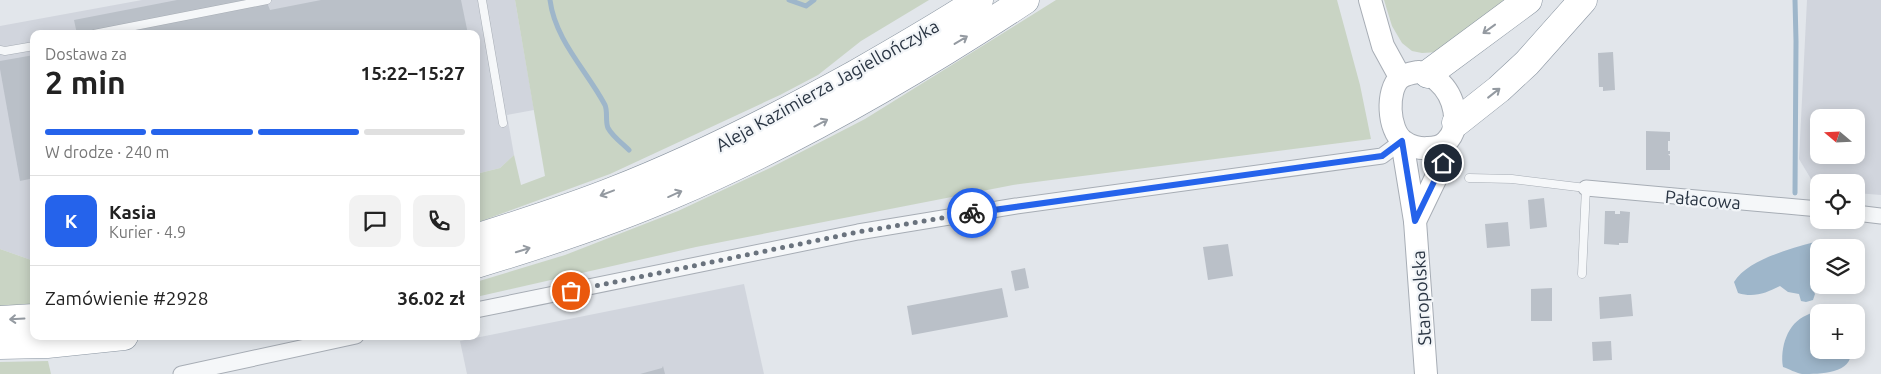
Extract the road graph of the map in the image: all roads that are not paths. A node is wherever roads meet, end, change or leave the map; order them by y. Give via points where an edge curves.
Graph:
1 (267, 0) edge
2 (482, 0) edge
3 (1025, 0) edge
4 (1370, 0) edge
5 (1528, 0) edge
6 (1584, 0) edge
7 (977, 1) edge
8 (114, 30) edge
9 (30, 47) edge
10 (0, 50) edge
11 (1428, 74) junction
12 (1400, 77) junction
13 (503, 123) dead end
14 (1451, 133) junction
15 (1402, 141) junction
16 (1469, 178) dead end
17 (1586, 188) junction
18 (1810, 209) edge
19 (1865, 214) edge
20 (1881, 216) edge
21 (1415, 221) junction
22 (480, 237) edge
23 (480, 263) edge
24 (1582, 274) dead end
25 (480, 309) edge
26 (30, 318) edge
27 (0, 320) edge
28 (86, 340) edge
29 (338, 340) edge
30 (0, 345) edge
31 (181, 374) edge
32 (1426, 374) edge

1 - 8 lane
2 - 13 lane
23 -> 3 highway, Aleja Kazimierza Jagiellończyka via 560,239 672,196 764,152 857,104
4 - 12 main road via 1383,46
5 -> 11 highway
14 -> 6 highway via 1520,70
7 -> 22 highway, Aleja Kazimierza Jagiellończyka via 795,108 706,152 612,191
9 - 10 lane
11 - 12 main road via 1408,73
11 - 14 main road via 1438,80 1452,101
12 - 15 main road via 1390,100 1395,131
14 - 15 main road via 1435,148 1424,149
14 - 21 main road, Staropolska via 1443,163
15 - 21 main road, Staropolska
15 - 25 street via 1382,156 1016,206 878,229
16 - 17 lane via 1512,179
17 - 18 street, Pałacowa
17 - 24 lane
19 - 20 street
21 - 32 main road, Staropolska
26 -> 27 highway
28 - 30 highway
29 - 31 street

